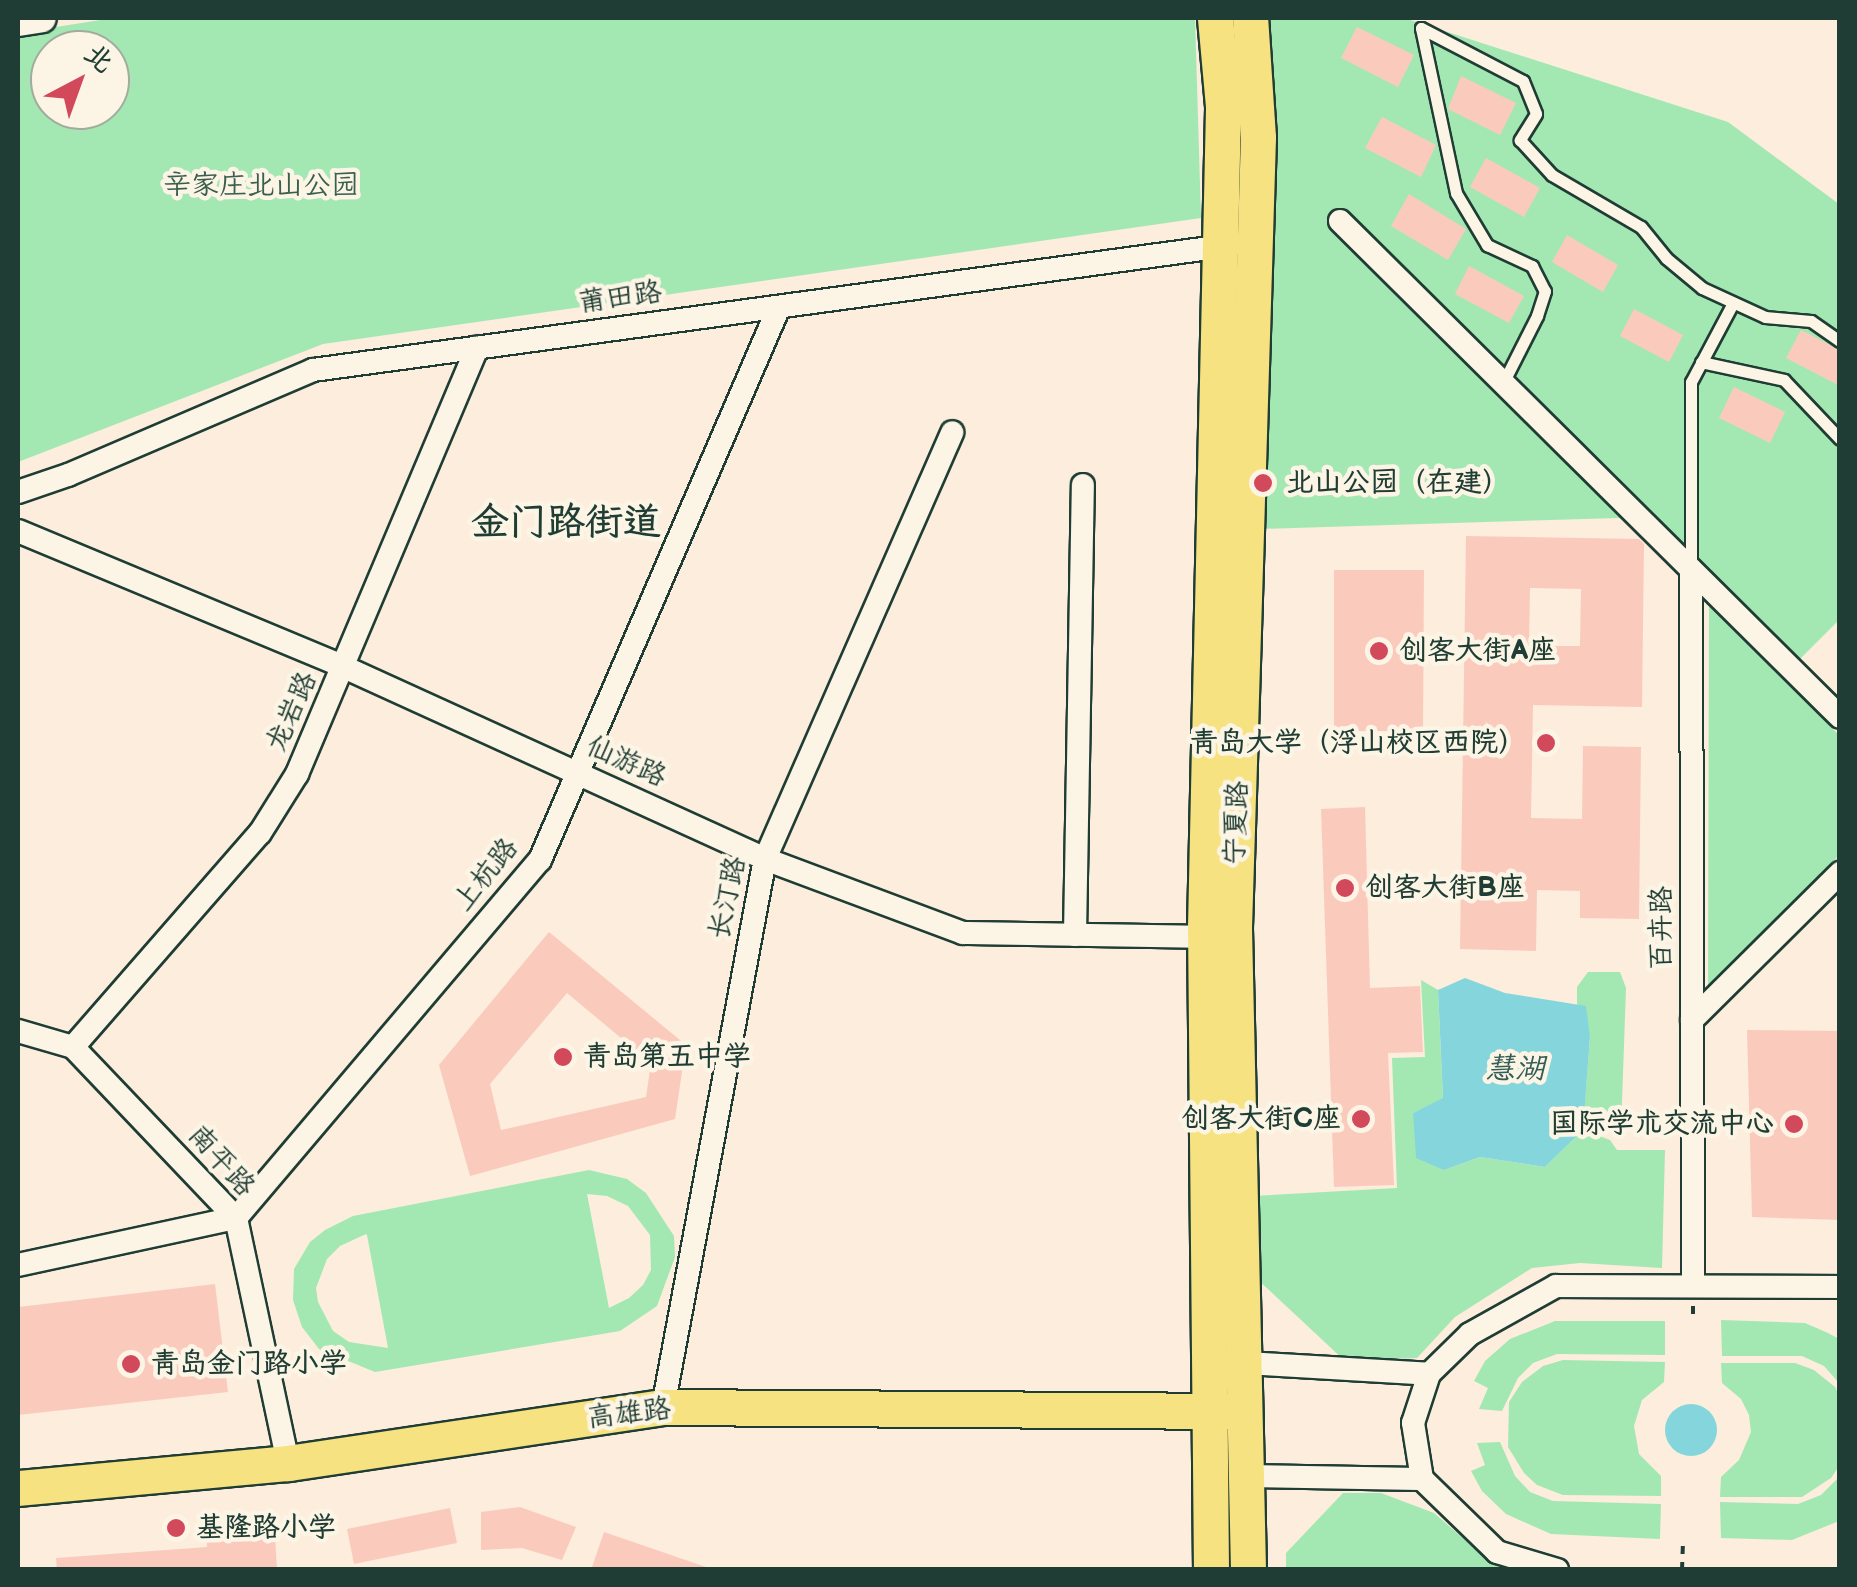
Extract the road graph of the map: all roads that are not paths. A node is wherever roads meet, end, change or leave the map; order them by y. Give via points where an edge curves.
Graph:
1 (42, 18) edge
2 (1215, 18) edge
3 (1250, 18) edge
4 (18, 22) edge
5 (1340, 221) dead end
6 (1238, 245) junction
7 (1734, 303) junction
8 (779, 306) junction
9 (1840, 341) edge
10 (477, 347) junction
11 (1701, 362) junction
12 (1503, 383) junction
13 (952, 432) dead end
14 (1840, 438) edge
15 (1083, 485) dead end
16 (18, 492) edge
17 (18, 531) edge
18 (1691, 570) junction
19 (344, 668) junction
20 (1840, 717) edge
21 (580, 774) junction
22 (765, 858) junction
23 (1840, 873) edge
24 (1075, 934) junction
25 (1220, 937) junction
26 (1692, 1020) junction
27 (18, 1030) edge
28 (73, 1046) junction
29 (236, 1218) junction
30 (18, 1265) edge
31 (1693, 1286) junction
32 (1840, 1287) edge
33 (1246, 1363) junction
34 (1428, 1374) junction
35 (663, 1407) junction
36 (1244, 1411) junction
37 (1208, 1412) junction
38 (288, 1463) junction
39 (1246, 1476) junction
40 (1422, 1479) junction
41 (18, 1488) edge
42 (1211, 1570) edge
43 (1248, 1570) edge
44 (1557, 1570) edge

1 - 4 street
2 - 6 main road, 宁夏路
3 - 6 main road, 宁夏路 via 1258,137
5 - 12 street
6 - 8 street, 莆田路
6 - 25 main road, 宁夏路
7 - 9 lane via 1766,317 1811,321
7 - 11 lane
7 - 12 lane via 1702,288 1641,228 1552,175 1520,140 1536,114 1522,81 1421,28 1456,193 1488,245 1532,266 1545,291
8 - 10 street, 莆田路
8 - 21 street, 上杭路
10 - 16 street, 莆田路 via 313,370
10 - 19 street, 龙岩路
11 - 14 lane via 1784,380
11 - 18 lane via 1691,382
12 - 18 street
13 - 22 street, 长汀路
15 - 24 street
17 - 19 street, 仙游路
18 - 20 street
18 - 26 street, 百卉路
19 - 21 street, 仙游路
19 - 28 street, 龙岩路 via 297,774 260,834
21 - 22 street, 仙游路
21 - 29 street, 上杭路 via 540,860
22 - 24 street, 仙游路 via 962,932
22 - 35 street, 长汀路
23 - 26 street
24 - 25 street, 仙游路
25 - 33 main road, 宁夏路
25 - 37 main road, 宁夏路
26 - 31 street, 百卉路
27 - 28 street
28 - 29 street, 南平路
29 - 30 street
29 - 38 street, 南平路
31 - 32 street
31 - 34 street via 1556,1286 1470,1334
33 - 34 street
33 - 36 main road, 宁夏路
34 - 40 street via 1413,1423
35 - 37 main road, 高雄路
35 - 38 main road, 高雄路
36 - 37 main road, 高雄路
36 - 39 main road, 宁夏路
37 - 42 main road, 宁夏路
38 - 41 main road, 高雄路
39 - 40 street
39 - 43 main road, 宁夏路
40 - 44 street via 1497,1552

